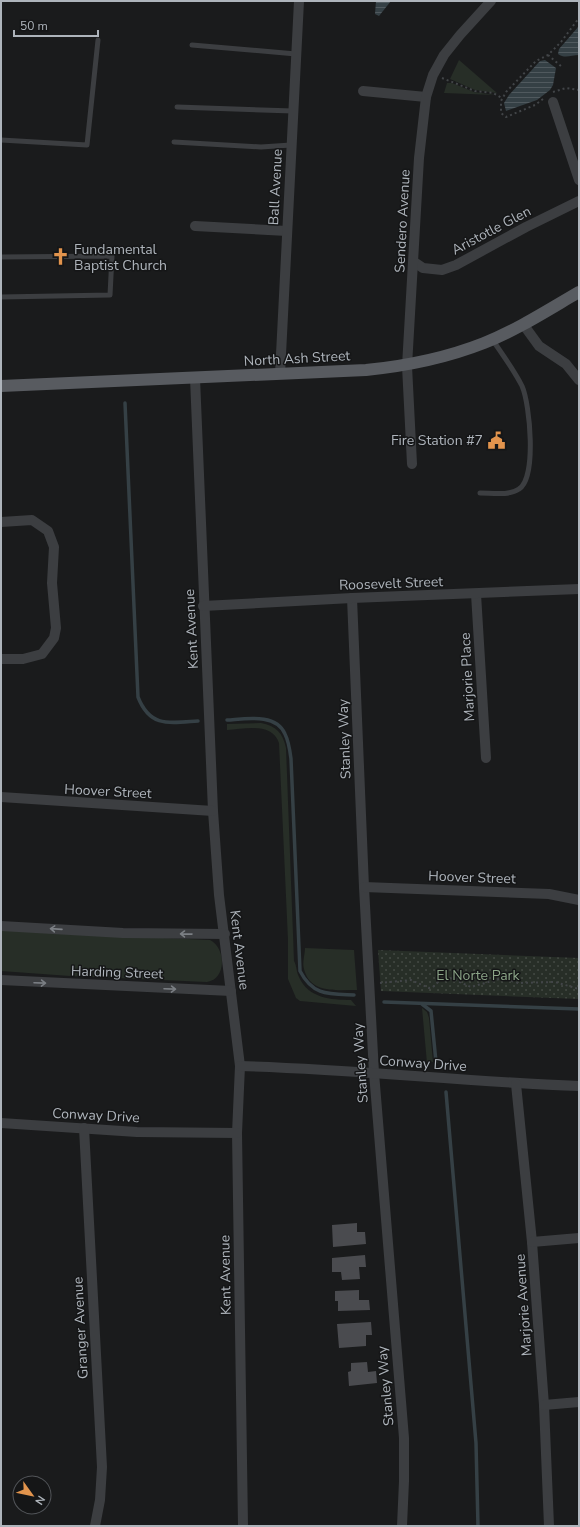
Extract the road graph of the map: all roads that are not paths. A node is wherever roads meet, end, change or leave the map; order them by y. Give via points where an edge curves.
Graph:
1 (299, 1) edge
2 (491, 1) edge
3 (98, 40) dead end
4 (192, 45) dead end
5 (296, 54) junction
6 (363, 90) dead end
7 (426, 97) junction
8 (550, 97) road end
9 (177, 107) dead end
10 (293, 112) junction
11 (1, 140) edge
12 (174, 142) dead end
13 (291, 145) junction
14 (579, 180) edge
15 (579, 201) edge
16 (195, 226) dead end
17 (287, 230) junction
18 (1, 257) edge
19 (414, 262) junction
20 (579, 292) edge
21 (1, 297) edge
22 (523, 324) junction
23 (492, 339) junction
24 (407, 366) junction
25 (576, 371) edge
26 (280, 374) junction
27 (195, 378) junction
28 (579, 380) edge
29 (1, 386) edge
30 (412, 464) dead end
31 (480, 493) dead end
32 (1, 522) edge
33 (579, 589) edge
34 (476, 594) junction
35 (352, 598) junction
36 (203, 606) junction
37 (1, 659) edge
38 (486, 758) dead end
39 (1, 797) edge
40 (213, 811) junction
41 (364, 887) junction
42 (579, 900) edge
43 (1, 926) edge
44 (225, 934) junction
45 (1, 980) edge
46 (231, 991) junction
47 (240, 1066) junction
48 (374, 1073) junction
49 (516, 1084) junction
50 (579, 1086) edge
51 (1, 1123) edge
52 (84, 1128) junction
53 (237, 1133) junction
54 (579, 1238) edge
55 (532, 1242) junction
56 (579, 1402) edge
57 (544, 1405) junction
58 (95, 1526) edge
59 (243, 1526) edge
60 (402, 1526) edge
61 (549, 1526) edge

1 - 5 street, Ball Avenue
2 - 7 street, Sendero Avenue via 444,55 433,75
3 - 11 lane via 86,145
4 - 5 lane
5 - 10 street, Ball Avenue
6 - 7 street
7 - 19 street, Sendero Avenue via 419,158
8 - 14 street
9 - 10 lane
10 - 13 street, Ball Avenue
12 - 13 lane via 261,147
13 - 17 street, Ball Avenue
15 - 19 street, Aristotle Glen via 456,265 442,270 423,268
16 - 17 street
17 - 26 street, Ball Avenue
18 - 21 lane via 112,256 110,294
19 - 24 street, Sendero Avenue
20 - 22 main road, North Ash Street
22 - 23 main road, North Ash Street
22 - 25 street via 540,346
23 - 24 main road, North Ash Street
23 - 31 lane via 522,386 526,399 530,467 527,481 521,489 513,492
24 - 26 main road, North Ash Street
24 - 30 street, Sendero Avenue
25 - 28 street
26 - 27 main road, North Ash Street
27 - 29 main road, North Ash Street
27 - 36 street, Kent Avenue
32 - 37 street via 32,520 48,531 54,547 52,583 56,628 54,638 42,654 23,659
33 - 34 street, Roosevelt Street
34 - 35 street, Roosevelt Street
34 - 38 street, Marjorie Place
35 - 36 street, Roosevelt Street
35 - 41 street, Stanley Way
36 - 40 street, Kent Avenue
39 - 40 street, Hoover Street
40 - 44 street, Kent Avenue via 219,895
41 - 42 street, Hoover Street via 549,894
41 - 48 street, Stanley Way
44 -> 43 street via 123,933
44 - 46 street, Kent Avenue
45 -> 46 street, Harding Street
46 - 47 street, Kent Avenue
47 - 48 street, Conway Drive
47 - 53 street, Kent Avenue
48 - 49 street, Conway Drive
48 - 60 street, Stanley Way via 404,1438
49 - 50 street, Conway Drive
49 - 55 street, Marjorie Avenue
51 - 52 street, Conway Drive
52 - 53 street, Conway Drive via 138,1132
52 - 58 street, Granger Avenue via 102,1467
53 - 59 street, Kent Avenue
54 - 55 street
55 - 57 street, Marjorie Avenue
56 - 57 street
57 - 61 street, Marjorie Avenue

